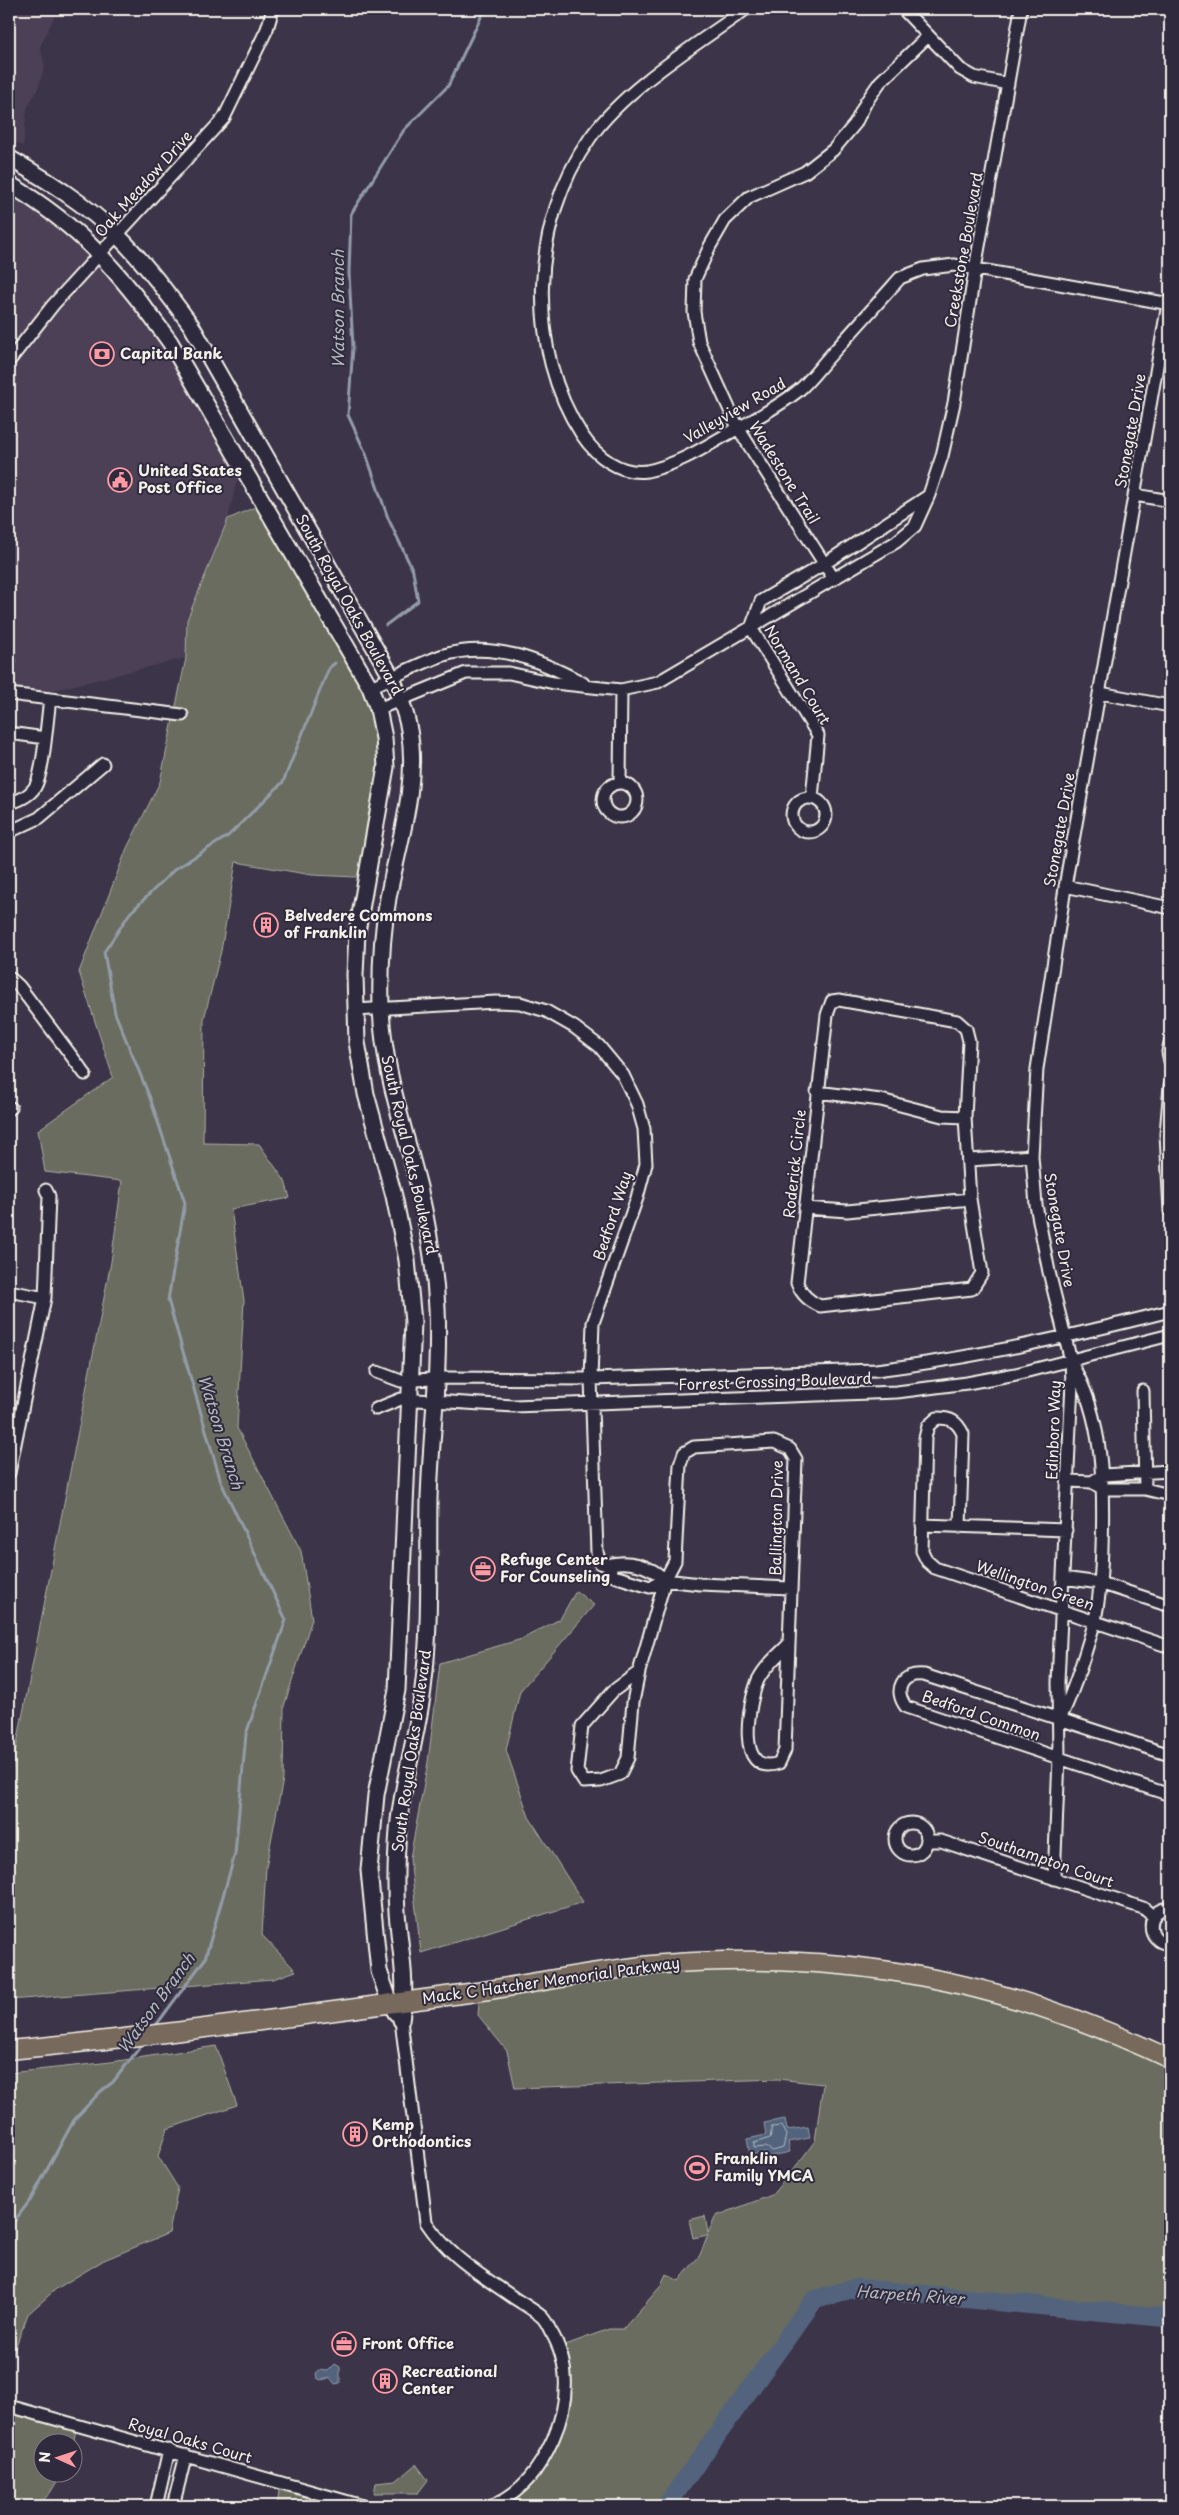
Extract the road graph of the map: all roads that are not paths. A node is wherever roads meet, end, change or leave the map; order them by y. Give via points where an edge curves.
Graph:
1 (273, 9) edge
2 (746, 9) edge
3 (903, 9) edge
4 (1021, 9) edge
5 (928, 36) junction
6 (1008, 84) junction
7 (9, 158) edge
8 (9, 184) edge
9 (117, 235) junction
10 (100, 254) junction
11 (975, 269) junction
12 (1169, 304) edge
13 (9, 361) edge
14 (738, 428) junction
15 (929, 495) junction
16 (1136, 495) junction
17 (1170, 500) edge
18 (824, 564) junction
19 (834, 579) junction
20 (751, 628) junction
21 (392, 678) junction
22 (589, 687) junction
23 (370, 688) junction
24 (621, 690) junction
25 (1100, 693) junction
26 (9, 694) edge
27 (50, 699) junction
28 (401, 699) junction
29 (1170, 706) edge
30 (378, 709) junction
31 (182, 716) dead end
32 (9, 733) edge
33 (44, 738) junction
34 (103, 764) dead end
35 (620, 782) dead end
36 (812, 798) dead end
37 (9, 802) edge
38 (9, 832) edge
39 (1065, 886) junction
40 (1170, 908) edge
41 (9, 977) edge
42 (381, 1008) junction
43 (355, 1010) junction
44 (1170, 1043) edge
45 (1170, 1061) edge
46 (85, 1074) dead end
47 (1170, 1086) edge
48 (817, 1092) junction
49 (965, 1117) junction
50 (1032, 1156) junction
51 (969, 1160) junction
52 (1169, 1170) edge
53 (46, 1190) dead end
54 (970, 1199) junction
55 (805, 1208) junction
56 (1170, 1211) edge
57 (9, 1291) edge
58 (45, 1298) junction
59 (1170, 1311) edge
60 (1170, 1335) edge
61 (1064, 1338) junction
62 (1070, 1362) junction
63 (377, 1372) dead end
64 (435, 1379) junction
65 (591, 1379) junction
66 (411, 1380) junction
67 (1142, 1391) dead end
68 (410, 1399) junction
69 (433, 1402) junction
70 (593, 1403) junction
71 (376, 1409) dead end
72 (1170, 1471) edge
73 (1145, 1472) junction
74 (9, 1473) edge
75 (1103, 1475) junction
76 (1068, 1481) junction
77 (1092, 1482) junction
78 (1103, 1490) junction
79 (1146, 1490) junction
80 (1170, 1495) edge
81 (922, 1526) junction
82 (960, 1527) junction
83 (1066, 1530) junction
84 (607, 1565) junction
85 (1063, 1578) junction
86 (665, 1580) junction
87 (1100, 1583) junction
88 (790, 1588) junction
89 (1170, 1606) edge
90 (1060, 1608) junction
91 (1094, 1623) junction
92 (788, 1644) junction
93 (1170, 1647) edge
94 (639, 1672) junction
95 (1060, 1719) junction
96 (1170, 1756) edge
97 (1059, 1758) junction
98 (1170, 1795) edge
99 (928, 1841) dead end
100 (1054, 1879) junction
101 (1170, 1908) edge
102 (1153, 1916) junction
103 (1170, 1944) edge
104 (397, 2002) junction
105 (401, 2020) joint
106 (9, 2050) edge
107 (1170, 2059) edge
108 (9, 2406) edge
109 (169, 2450) junction
110 (186, 2456) junction
111 (156, 2506) edge
112 (173, 2506) edge
113 (363, 2506) edge
114 (490, 2506) edge

1 - 9 street, Oak Meadow Drive via 267,29 224,118
2 - 14 street, Valleyview Road via 623,102 590,138 565,182 550,230 542,315 549,359 567,412 599,456 627,471 647,470 691,455
3 - 5 street
4 - 6 street, Creekstone Boulevard
5 - 6 street via 967,73
5 - 14 street, Wadestone Trail via 880,82 855,124 833,150 806,172 749,197 725,220 710,246 695,279 694,312 699,342
6 - 11 street, Creekstone Boulevard
7 - 9 main road, South Royal Oaks Boulevard via 78,203
8 - 10 main road, South Royal Oaks Boulevard via 65,221
9 - 10 street, Oak Meadow Drive
9 - 21 main road, South Royal Oaks Boulevard via 155,276 191,325
10 - 13 street, Oak Meadow Drive via 52,305
10 - 23 main road, South Royal Oaks Boulevard via 137,295 170,342
11 - 12 street, Valleyview Road
11 - 14 street, Valleyview Road via 954,266 923,269 900,278 799,390
11 - 15 street, Creekstone Boulevard via 954,403
12 - 16 street, Stonegate Drive
14 - 18 street, Wadestone Trail
15 - 18 street
15 - 19 street, Creekstone Boulevard via 915,526 896,542
16 - 17 street
16 - 25 street, Stonegate Drive
18 - 19 street, Wadestone Trail
18 - 20 street via 761,601
19 - 20 street, Creekstone Boulevard
20 - 24 street, Creekstone Boulevard via 658,682
20 - 36 street, Normand Court via 818,735
21 - 22 street, Creekstone Boulevard via 443,656 487,649 512,653 556,669
21 - 23 street, Creekstone Boulevard
21 - 28 main road, South Royal Oaks Boulevard
22 - 24 street, Creekstone Boulevard
22 - 28 street, Creekstone Boulevard via 487,671 458,676
23 - 30 main road, South Royal Oaks Boulevard
24 - 35 street
25 - 29 street
25 - 39 street, Stonegate Drive
26 - 27 street
27 - 31 street
27 - 33 street
28 - 30 street, Creekstone Boulevard
28 - 42 main road, South Royal Oaks Boulevard via 410,732 411,768 383,934
30 - 43 main road, South Royal Oaks Boulevard via 386,767 356,932
32 - 33 street
33 - 37 street via 35,787 22,798
34 - 38 street via 39,818
39 - 40 street
39 - 50 street, Stonegate Drive via 1036,1069
41 - 46 street
42 - 43 street, Bedford Way
42 - 64 main road, South Royal Oaks Boulevard via 391,1086 419,1188 432,1254 437,1309
42 - 65 street, Bedford Way via 520,1003 546,1011 574,1027 599,1046 623,1075 641,1119 646,1164 593,1323
43 - 66 main road, South Royal Oaks Boulevard via 366,1094 394,1196 407,1260 413,1322
44 - 45 street
47 - 52 street via 1166,1134
48 - 49 street via 881,1100 942,1116
48 - 49 street, Roderick Circle via 827,1015 832,1001 846,1000 962,1024 969,1041
48 - 55 street, Roderick Circle
49 - 51 street, Roderick Circle
50 - 51 street
50 - 61 street, Stonegate Drive via 1039,1222
51 - 54 street, Roderick Circle
52 - 56 street
53 - 58 street
54 - 55 street via 847,1211
54 - 55 street, Roderick Circle via 982,1273 972,1290 820,1306 805,1297 797,1283
57 - 58 street
58 - 74 street
59 - 61 street, Forrest Crossing Boulevard
60 - 62 street, Forrest Crossing Boulevard
61 - 62 street, Stonegate Drive
61 - 65 street, Forrest Crossing Boulevard via 876,1370
62 - 70 street, Forrest Crossing Boulevard via 967,1383 897,1392
62 - 75 street, Edinboro Way via 1082,1380
62 - 76 street, Edinboro Way
63 - 66 street, Forrest Crossing Boulevard via 401,1381
64 - 65 street, Forrest Crossing Boulevard
64 - 66 street, Forrest Crossing Boulevard
64 - 69 main road, South Royal Oaks Boulevard
65 - 70 street, Bedford Way
66 - 68 main road, South Royal Oaks Boulevard
67 - 73 street
68 - 69 street, Forrest Crossing Boulevard
68 - 71 street, Forrest Crossing Boulevard via 401,1399
68 - 104 main road, South Royal Oaks Boulevard via 397,1690 376,1795 369,1862 379,1971
69 - 70 street, Forrest Crossing Boulevard via 514,1406
69 - 104 main road, South Royal Oaks Boulevard via 428,1635 423,1690 398,1827 397,1914 404,1968
70 - 84 street, Bedford Way via 597,1552 600,1563
72 - 73 street
73 - 75 street
73 - 79 street
75 - 77 street
75 - 78 street, Edinboro Way
76 - 77 street
76 - 83 street, Edinboro Way
77 - 78 street
78 - 79 street
78 - 87 street, Edinboro Way
79 - 80 street
81 - 82 street
81 - 82 street, Wellington Green via 928,1426 938,1418 950,1418 958,1423 962,1434
81 - 90 street, Wellington Green via 922,1550 935,1568
82 - 83 street
83 - 85 street, Edinboro Way
84 - 86 street via 620,1561 631,1563 655,1570
84 - 86 street, Bedford Way via 614,1576 650,1586
85 - 87 street, Wellington Green
85 - 90 street, Edinboro Way
86 - 88 street
86 - 88 street, Ballington Drive via 675,1561 680,1465 684,1453 694,1447 774,1442 790,1449 796,1459
86 - 94 street
87 - 89 street, Wellington Green
87 - 91 street, Edinboro Way
88 - 92 street
90 - 91 street, Wellington Green
90 - 95 street, Edinboro Way
91 - 93 street, Wellington Green
91 - 95 street, Edinboro Way
92 - 92 street via 759,1678 750,1703 750,1753 757,1763 765,1765 779,1763 785,1750
94 - 94 street via 613,1691 582,1726 577,1771 584,1782 607,1779 620,1774 626,1766 632,1702
95 - 96 street, Bedford Common
95 - 97 street, Edinboro Way
95 - 97 street, Bedford Common via 924,1675 913,1673 906,1677 900,1688 901,1700 906,1707
97 - 98 street, Bedford Common
97 - 100 street, Edinboro Way
99 - 100 street, Southampton Court via 941,1841
100 - 102 street, Southampton Court via 1143,1908
101 - 102 street via 1162,1909
102 - 103 street via 1152,1933 1159,1942
104 - 105 main road, South Royal Oaks Boulevard
104 - 106 main road, Mack C Hatcher Memorial Parkway via 78,2044
104 - 107 main road, Mack C Hatcher Memorial Parkway via 662,1964 773,1960 825,1963 875,1968 976,1986 1072,2016
105 - 114 street via 426,2222 456,2258 543,2318 560,2347 566,2376 564,2406 543,2461 524,2485
108 - 109 street, Royal Oaks Court
109 - 110 street, Royal Oaks Court
109 - 111 street
110 - 112 street
110 - 113 street, Royal Oaks Court

